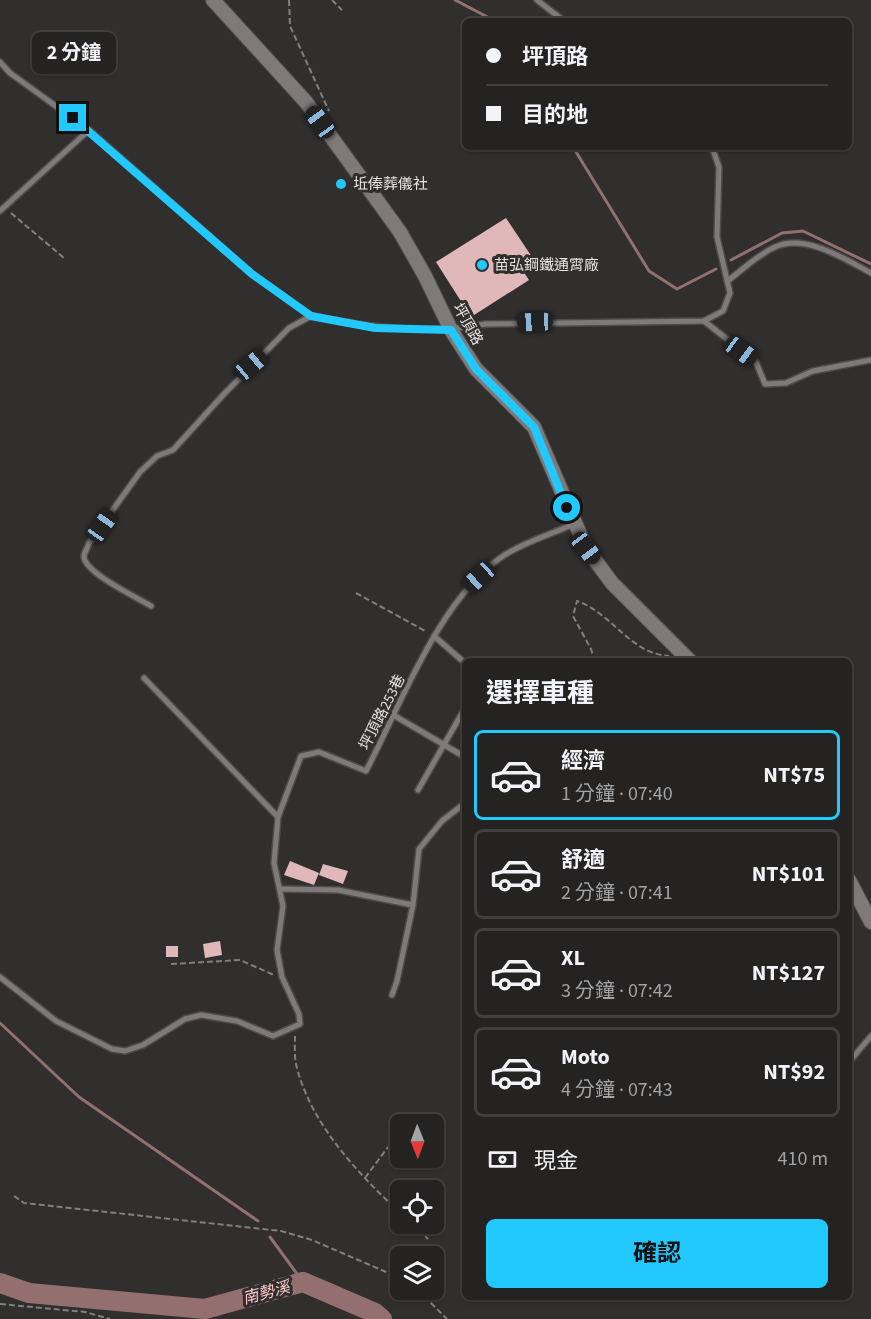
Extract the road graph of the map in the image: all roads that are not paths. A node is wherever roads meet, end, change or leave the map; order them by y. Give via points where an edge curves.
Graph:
1 (213, 0) edge
2 (537, 0) edge
3 (560, 18) edge
4 (0, 62) edge
5 (89, 129) junction
6 (713, 150) edge
7 (2, 208) edge
8 (871, 273) edge
9 (729, 279) junction
10 (311, 316) junction
11 (704, 321) junction
12 (451, 330) junction
13 (871, 360) edge
14 (574, 524) junction
15 (151, 606) dead end
16 (434, 636) junction
17 (688, 658) edge
18 (462, 660) edge
19 (144, 678) dead end
20 (462, 713) edge
21 (395, 716) junction
22 (445, 744) junction
23 (462, 755) edge
24 (418, 790) dead end
25 (462, 805) edge
26 (278, 817) junction
27 (852, 886) edge
28 (280, 889) junction
29 (413, 905) junction
30 (871, 922) edge
31 (0, 977) edge
32 (392, 995) dead end
33 (871, 1036) edge
34 (852, 1058) edge

1 - 12 street, 坪頂路 via 306,102 393,223
2 - 3 lane
4 - 5 lane
5 - 7 lane
5 - 10 lane via 252,274
6 - 9 lane via 719,167 717,237
8 - 9 lane via 834,254 799,243 775,246
9 - 11 lane via 730,293 723,311
10 - 12 lane via 375,328
10 - 15 lane via 290,328 251,365 173,450 157,456 140,472 89,543 84,556 86,564
11 - 12 lane via 486,324
11 - 13 lane via 756,362 765,384 786,383 813,371
12 - 14 street, 坪頂路 via 476,369 534,427
14 - 16 lane, 坪頂路253巷 via 503,556 467,588
14 - 17 street, 坪頂路 via 612,583
16 - 18 lane
16 - 21 lane, 坪頂路253巷
19 - 26 lane
20 - 22 lane
21 - 22 lane
21 - 26 lane, 坪頂路253巷 via 366,771 319,752 301,756
22 - 23 lane
22 - 24 lane
25 - 29 lane via 442,820 419,849
26 - 28 lane, 坪頂路253巷 via 274,863
27 - 30 street
28 - 29 lane via 338,890
28 - 31 lane, 坪頂路253巷 via 277,950 282,977 300,1024 269,1036 219,1016 193,1015 143,1045 112,1049 56,1021
29 - 32 lane
33 - 34 lane

